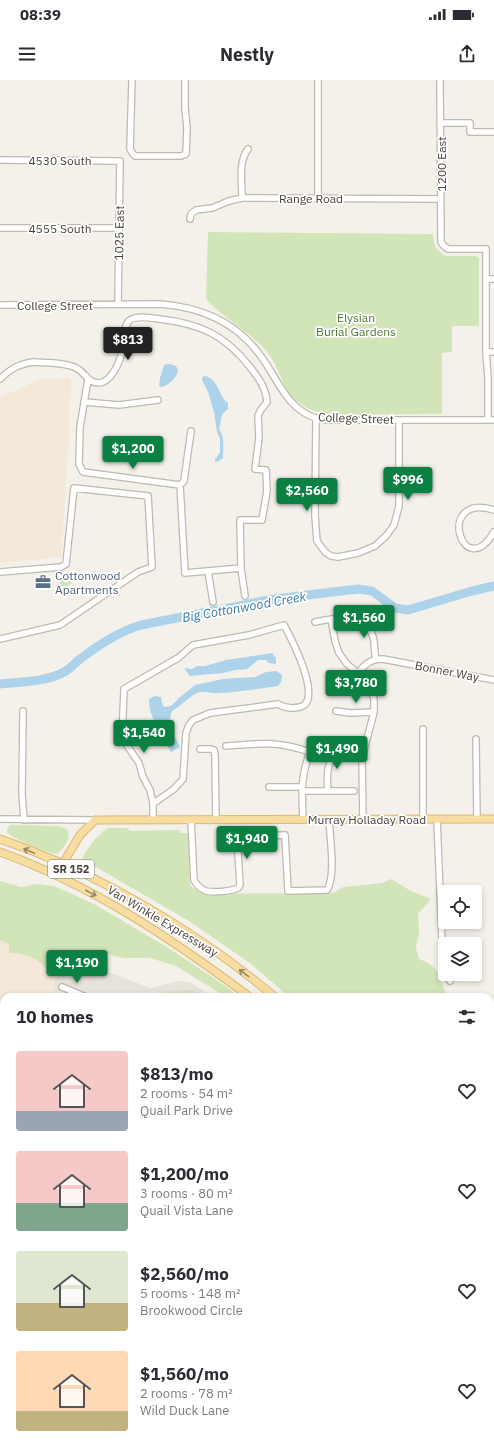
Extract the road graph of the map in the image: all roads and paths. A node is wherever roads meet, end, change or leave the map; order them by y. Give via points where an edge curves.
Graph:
1 (132, 80) edge
2 (185, 80) edge
3 (318, 80) edge
4 (440, 80) edge
5 (441, 123) junction
6 (494, 132) edge
7 (248, 149) dead end
8 (0, 160) edge
9 (120, 161) joint
10 (242, 198) junction
11 (318, 198) junction
12 (441, 198) junction
13 (190, 219) dead end
14 (0, 228) edge
15 (119, 228) junction
16 (486, 279) junction
17 (494, 279) edge
18 (118, 304) junction
19 (0, 305) edge
20 (486, 352) junction
21 (494, 352) edge
22 (0, 379) edge
23 (88, 379) junction
24 (158, 400) dead end
25 (84, 402) junction
26 (316, 418) junction
27 (399, 420) junction
28 (491, 420) edge
29 (191, 431) dead end
30 (180, 485) junction
31 (494, 510) edge
32 (494, 532) edge
33 (241, 568) junction
34 (208, 571) junction
35 (0, 572) edge
36 (244, 596) dead end
37 (213, 602) dead end
38 (331, 619) junction
39 (315, 622) dead end
40 (0, 639) edge
41 (376, 659) junction
42 (358, 673) junction
43 (494, 680) edge
44 (23, 711) dead end
45 (336, 711) dead end
46 (374, 712) junction
47 (422, 729) dead end
48 (476, 739) dead end
49 (226, 746) dead end
50 (200, 749) dead end
51 (355, 756) dead end
52 (269, 787) dead end
53 (302, 789) junction
54 (328, 791) junction
55 (354, 791) dead end
56 (153, 803) junction
57 (0, 819) edge
58 (423, 819) junction
59 (436, 819) junction
60 (477, 819) junction
61 (494, 819) edge
62 (24, 820) junction
63 (96, 820) junction
64 (153, 820) junction
65 (191, 820) junction
66 (216, 820) junction
67 (303, 820) junction
68 (329, 820) junction
69 (363, 820) junction
70 (0, 839) edge
71 (0, 852) edge
72 (61, 864) junction
73 (56, 875) junction
74 (442, 937) edge
75 (62, 987) dead end
76 (75, 993) edge
77 (245, 993) edge
78 (270, 993) edge

1 - 2 street via 130,149 135,156 186,154
3 - 11 street
4 - 5 street, 1200 East
5 - 6 street via 470,123 470,132
5 - 12 street, 1200 East
7 - 10 street via 242,161
8 - 9 street, 4530 South
9 - 15 street, 1025 East
10 - 11 street, Range Road
10 - 13 street, Range Road via 212,208 196,210
11 - 12 street, Range Road
12 - 16 street, 1200 East via 441,242 444,246 454,249 486,249
14 - 15 street, 4555 South
15 - 18 street, 1025 East
16 - 17 street
16 - 20 street
18 - 19 street, College Street
18 - 26 street, College Street via 175,305 221,320 238,332 260,354 290,401 298,409
20 - 21 street
20 - 28 street
22 - 23 street via 14,367 33,362 73,367
23 - 25 street
23 - 33 street via 100,383 112,374 122,351 126,325 135,319 154,318 197,327 224,340 245,360 266,393 267,402 258,416 259,438 255,468 266,470 267,490 262,520 240,520
24 - 25 street via 119,405
25 - 30 street via 80,426 79,464 83,472
26 - 27 street, College Street
26 - 27 street via 317,541 325,552 338,557 375,546 396,520 399,506
27 - 28 street, College Street
29 - 30 street via 184,481
30 - 34 street via 185,573
31 - 32 street via 484,507 469,509 462,516 459,526 465,545 474,548 483,545
33 - 34 street
33 - 36 street
34 - 37 street
35 - 40 street via 64,566 67,560 74,488 148,496 152,567 138,572 60,625
38 - 39 street
38 - 41 street via 350,618 366,625 373,636
38 - 42 street via 334,641 339,653
41 - 42 street via 367,663
41 - 43 street, Bonner Way via 394,660
42 - 46 street via 369,685
44 - 62 street
45 - 46 street
46 - 69 street via 362,758
47 - 58 street
48 - 60 street
49 - 53 street via 274,743 310,752
50 - 66 street via 214,750
51 - 54 street via 340,754 333,758 328,768
52 - 53 street
53 - 54 street
53 - 67 street
54 - 55 street
56 - 56 street via 139,762 122,738 124,689 178,658 193,645 249,635 284,625 302,662 307,685 307,702 304,706 295,708 278,704 221,711 193,720 186,733 183,779 174,789
56 - 64 street
57 - 62 street, Murray Holladay Road
58 - 59 main road, Murray Holladay Road
58 - 69 main road, Murray Holladay Road
59 - 60 main road, Murray Holladay Road
59 - 74 street
60 - 61 main road, Murray Holladay Road
62 - 63 street, Murray Holladay Road
63 - 64 main road, Murray Holladay Road
63 - 72 main road via 80,835
64 - 65 main road, Murray Holladay Road
65 - 66 main road, Murray Holladay Road
65 - 68 street via 194,880 206,891 238,888 237,837 285,835 288,892 327,890 330,886 332,873
66 - 67 main road, Murray Holladay Road
67 - 68 main road, Murray Holladay Road
68 - 69 main road, Murray Holladay Road
72 -> 70 main road, Van Winkle Expressway / SR 152
71 - 73 main road, Van Winkle Expressway / SR 152
72 - 73 main road
78 -> 72 main road, Van Winkle Expressway / SR 152 via 222,956 156,913
73 -> 77 main road, Van Winkle Expressway / SR 152 via 142,922 195,956
75 - 76 street

